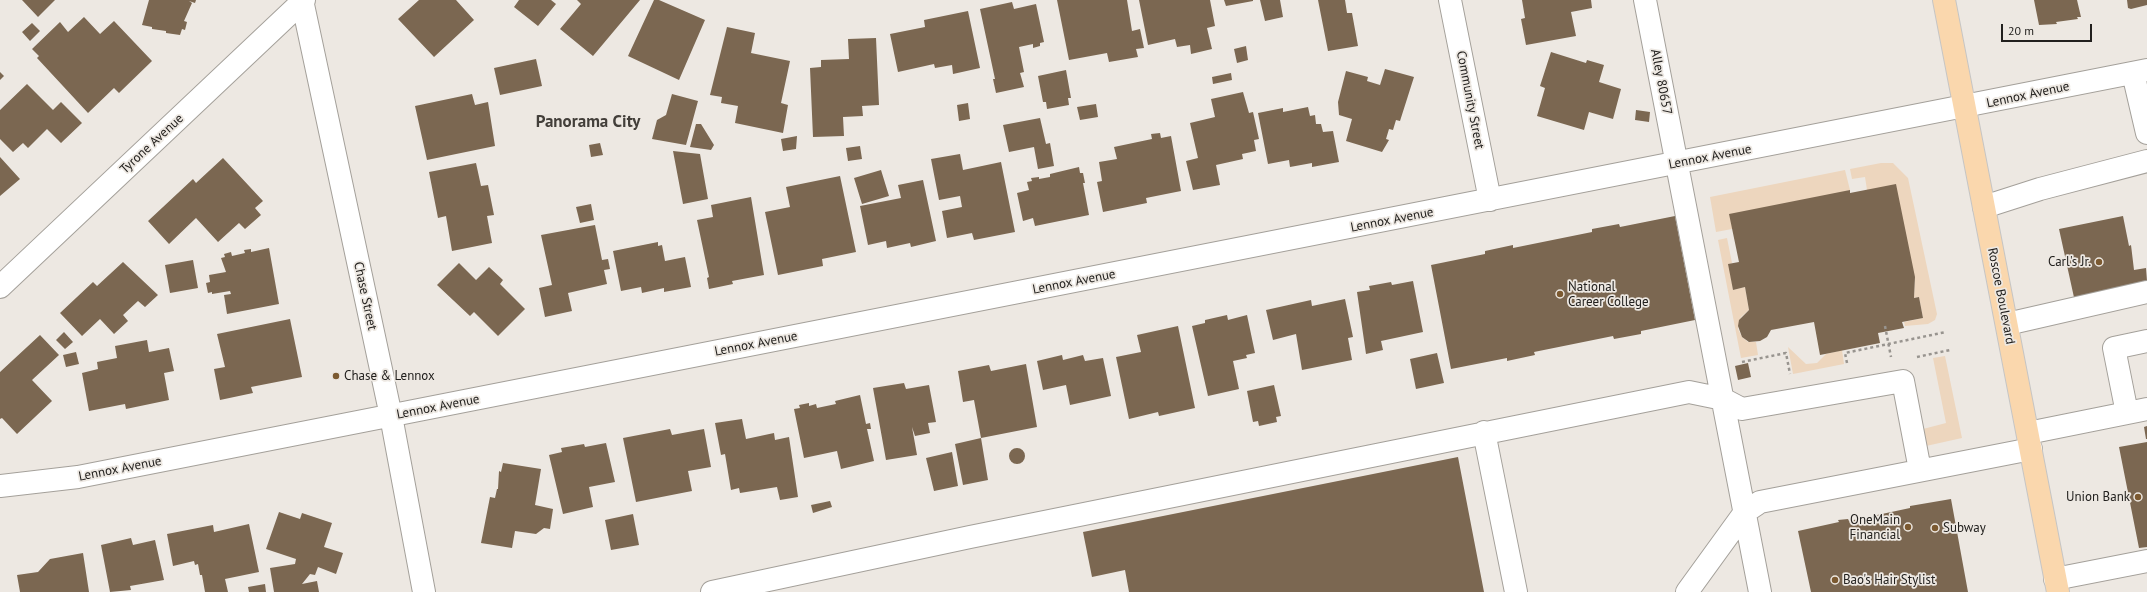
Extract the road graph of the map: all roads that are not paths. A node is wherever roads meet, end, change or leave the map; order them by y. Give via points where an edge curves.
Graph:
1 (303, 0) edge
2 (1450, 0) edge
3 (1645, 0) edge
4 (1944, 0) edge
5 (2140, 72) edge
6 (1964, 108) junction
7 (2147, 133) edge
8 (2147, 161) edge
9 (1678, 164) junction
10 (1490, 200) junction
11 (1984, 208) junction
12 (0, 287) edge
13 (2147, 292) edge
14 (2007, 324) junction
15 (2147, 341) edge
16 (1723, 400) junction
17 (2137, 411) edge
18 (391, 416) junction
19 (1484, 432) junction
20 (2029, 441) junction
21 (1920, 470) junction
22 (0, 486) edge
23 (1745, 512) junction
24 (2147, 561) edge
25 (2056, 585) edge
26 (771, 586) edge
27 (424, 592) edge
28 (712, 592) edge
29 (1516, 592) edge
30 (1687, 592) edge
31 (1760, 592) edge

1 - 12 street, Tyrone Avenue
1 - 18 street, Chase Street
2 - 10 street, Community Street
3 - 9 street, Alley 80657
4 - 6 main road, Roscoe Boulevard
5 - 6 street, Lennox Avenue
5 - 7 street
6 - 9 street, Lennox Avenue
6 - 11 main road, Roscoe Boulevard
8 - 11 street via 2040,189
9 - 10 street, Lennox Avenue
9 - 16 street, Alley 80657
10 - 18 street, Lennox Avenue
11 - 14 main road, Roscoe Boulevard
13 - 14 street
14 - 20 main road, Roscoe Boulevard
15 - 17 street via 2114,348
16 - 19 street via 1689,392
16 - 21 street via 1742,409 1903,381
16 - 23 street, Alley 80657
17 - 20 street
18 - 22 street, Lennox Avenue via 78,477
18 - 27 street, Chase Street
19 - 26 street via 970,536
19 - 29 street
20 - 21 street
20 - 25 main road, Roscoe Boulevard
21 - 23 street via 1760,502
23 - 30 street
23 - 31 street, Alley 80657
24 - 25 street
26 - 28 street

